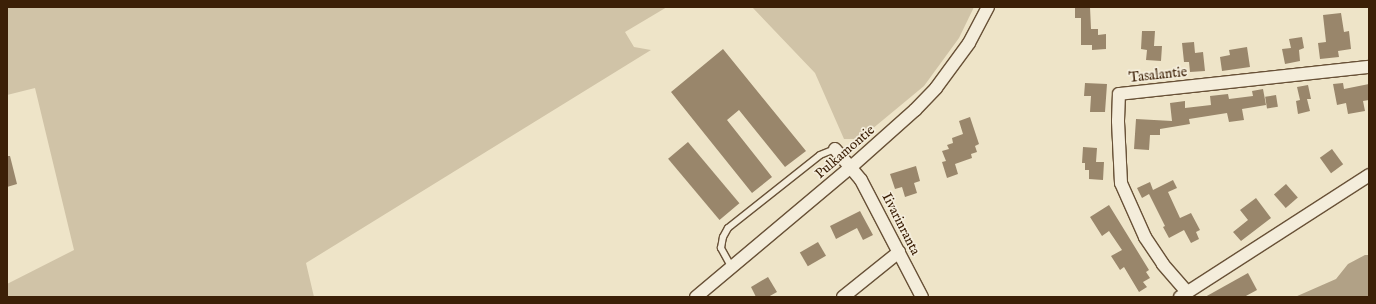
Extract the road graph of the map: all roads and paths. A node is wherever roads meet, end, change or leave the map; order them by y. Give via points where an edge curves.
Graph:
1 (988, 7) edge
2 (1369, 67) edge
3 (835, 149) joint
4 (851, 167) junction
5 (1369, 175) edge
6 (899, 252) junction
7 (732, 268) junction
8 (1184, 294) edge
9 (696, 297) edge
10 (843, 297) edge
11 (922, 297) edge

1 - 4 street, Pulkamontie via 969,42 936,88
2 - 8 street, Tasalantie via 1119,94 1121,183 1145,237
3 - 4 street, Iivarinranta
3 - 7 lane via 820,155 728,228 721,248
4 - 6 street, Iivarinranta via 861,180
4 - 7 street, Pulkamontie
5 - 8 street, Tasalantie
6 - 10 street
6 - 11 street, Iivarinranta
7 - 9 street, Pulkamontie

